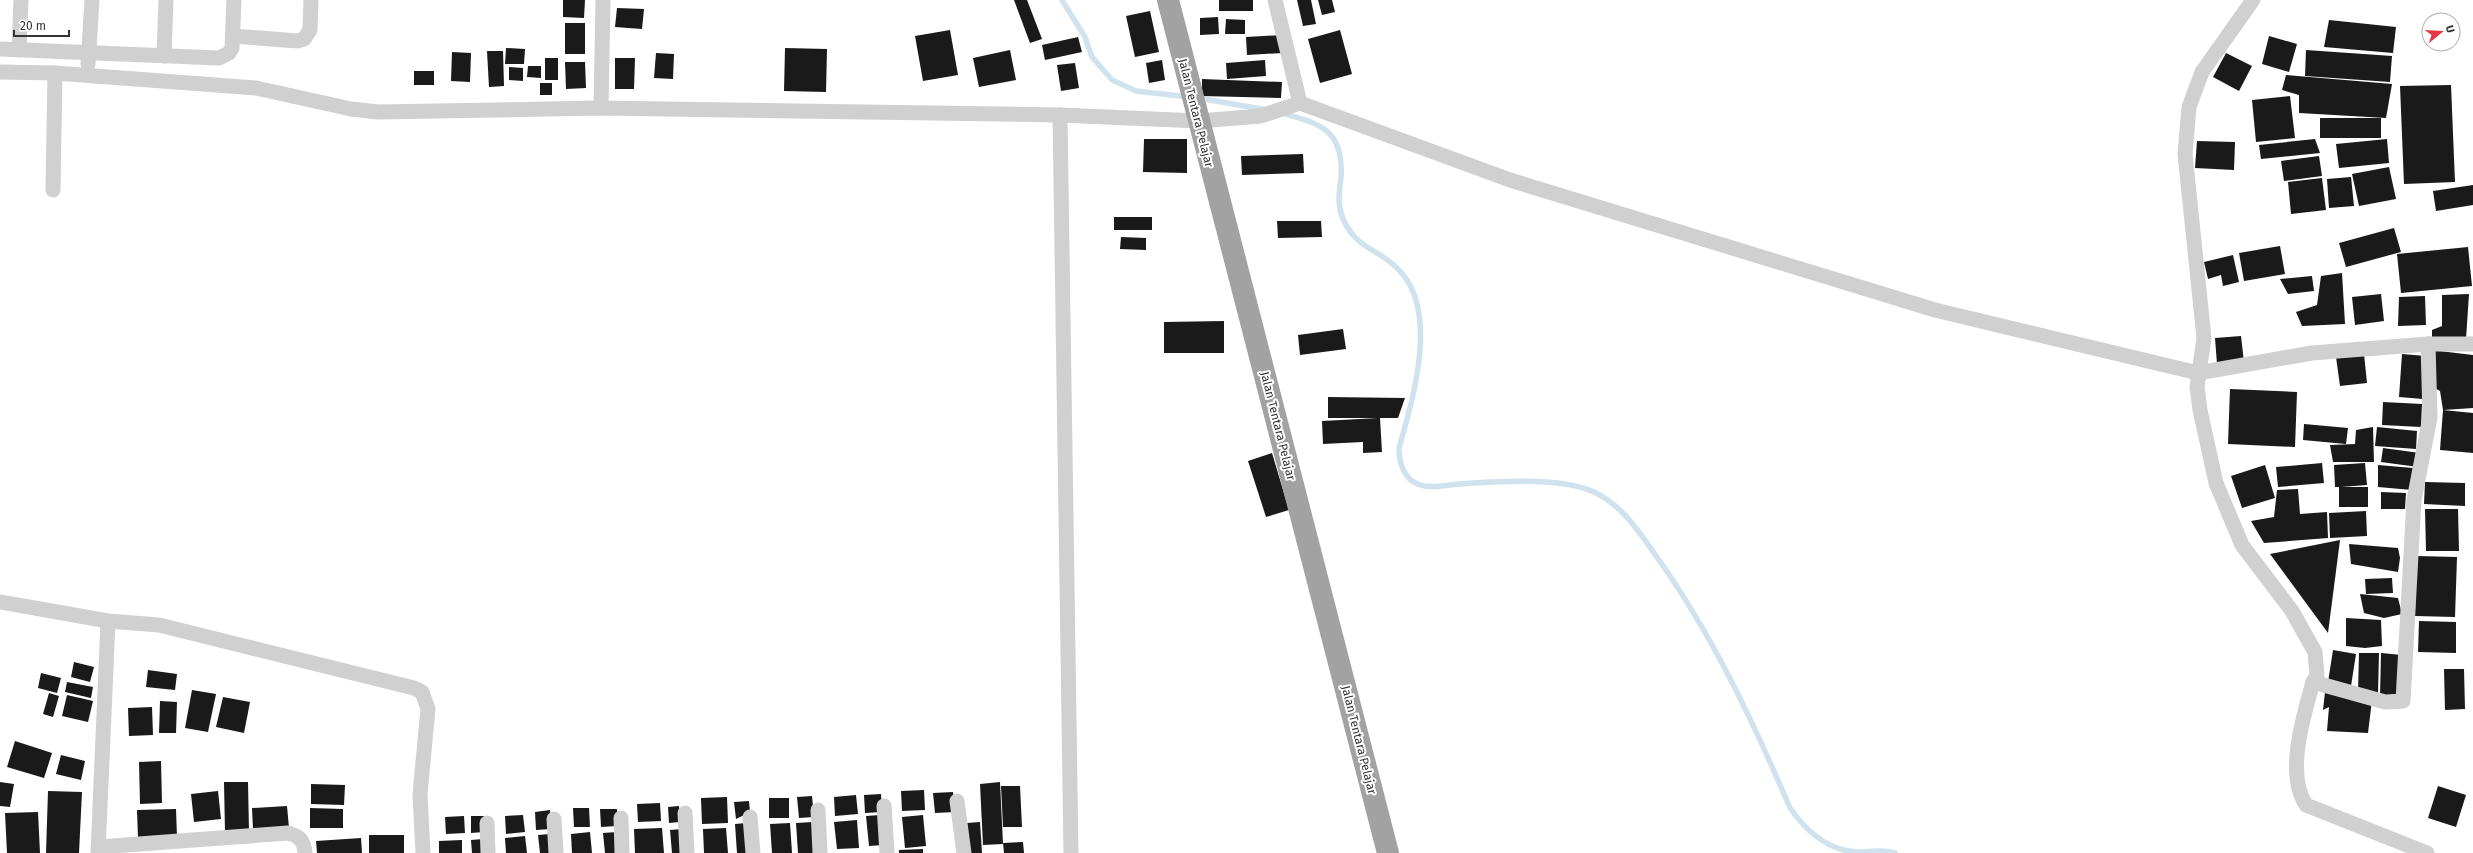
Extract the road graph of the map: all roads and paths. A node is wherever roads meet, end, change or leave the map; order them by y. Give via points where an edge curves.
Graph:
1 (21, 0) edge
2 (92, 0) edge
3 (166, 0) edge
4 (234, 0) edge
5 (311, 0) edge
6 (603, 0) edge
7 (1168, 0) edge
8 (1275, 0) edge
9 (2252, 0) edge
10 (233, 36) junction
11 (0, 49) edge
12 (18, 50) junction
13 (89, 54) junction
14 (164, 56) junction
15 (0, 72) edge
16 (55, 73) junction
17 (88, 75) junction
18 (1295, 105) junction
19 (601, 108) junction
20 (1060, 115) junction
21 (1197, 116) junction
22 (53, 190) dead end
23 (2428, 344) junction
24 (2473, 344) edge
25 (2198, 373) junction
26 (0, 602) edge
27 (108, 621) junction
28 (2313, 682) junction
29 (957, 801) dead end
30 (884, 806) dead end
31 (818, 810) dead end
32 (685, 813) dead end
33 (750, 817) dead end
34 (621, 818) dead end
35 (554, 819) dead end
36 (487, 823) dead end
37 (98, 850) edge
38 (305, 853) edge
39 (423, 853) edge
40 (488, 853) edge
41 (556, 853) edge
42 (622, 853) edge
43 (687, 853) edge
44 (753, 853) edge
45 (820, 853) edge
46 (887, 853) edge
47 (964, 853) edge
48 (1071, 853) edge
49 (1388, 853) edge
50 (2427, 853) edge

1 - 12 street
2 - 13 street
3 - 14 street
4 - 10 street
5 - 10 street via 310,30 304,39 298,41
6 - 19 street
7 - 21 highway, Jalan Tentara Pelajar
8 - 18 street
9 - 25 street via 2202,72 2190,107 2185,154 2204,338
10 - 14 street via 230,53 219,58
11 - 12 street
12 - 13 street
13 - 14 street
13 - 17 street
15 - 16 street
16 - 17 street
16 - 22 street
17 - 19 street via 256,88 351,109 378,112
18 - 21 street via 1261,116
18 - 25 street via 1510,180 1935,310
19 - 20 street
20 - 21 street
20 - 48 street
21 - 49 highway, Jalan Tentara Pelajar
23 - 24 street
23 - 25 street via 2312,353
23 - 28 street via 2430,417 2414,500 2403,701 2385,702
25 - 28 street via 2200,410 2216,483 2242,545 2292,611 2315,652 2316,676
26 - 27 street
27 - 37 street
27 - 39 street via 159,625 422,692 428,709 420,794
28 - 50 street via 2300,729 2297,777 2306,805
29 - 47 street
30 - 46 street
31 - 45 street
32 - 43 street
33 - 44 street
34 - 42 street
35 - 41 street
36 - 40 street
37 - 38 street via 288,833 299,836 304,843

